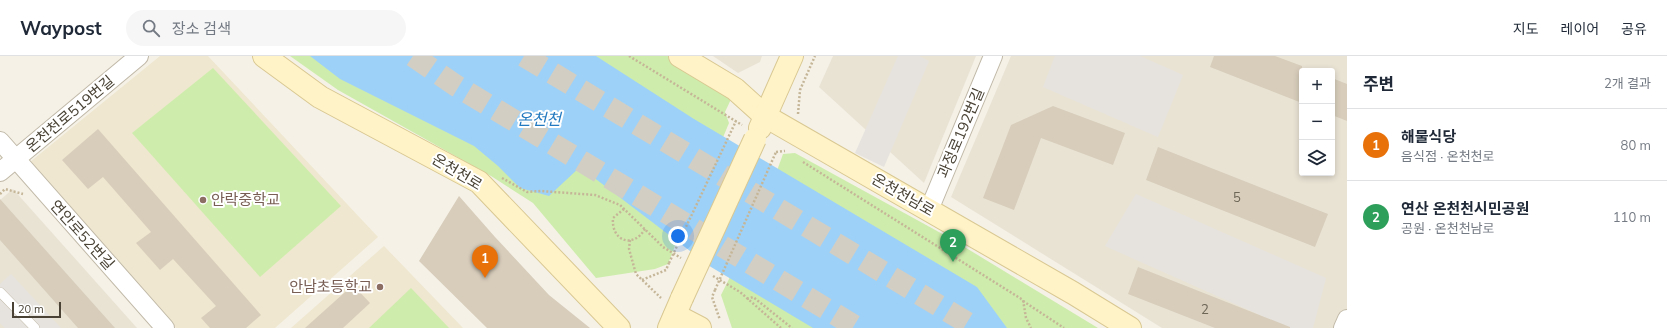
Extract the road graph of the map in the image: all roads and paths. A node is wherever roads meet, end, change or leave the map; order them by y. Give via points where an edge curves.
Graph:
1 (139, 56) edge
2 (264, 56) edge
3 (629, 56) edge
4 (680, 56) edge
5 (792, 56) edge
6 (815, 56) edge
7 (993, 56) edge
8 (798, 117) dead end
9 (736, 121) junction
10 (759, 130) junction
11 (0, 141) edge
12 (785, 151) junction
13 (790, 153) dead end
14 (15, 160) junction
15 (801, 160) dead end
16 (0, 172) edge
17 (500, 176) dead end
18 (0, 194) edge
19 (27, 198) dead end
20 (620, 205) dead end
21 (624, 208) dead end
22 (929, 210) junction
23 (645, 229) dead end
24 (630, 240) junction
25 (642, 280) junction
26 (0, 292) edge
27 (747, 299) dead end
28 (1023, 300) junction
29 (675, 313) edge
30 (1347, 318) edge
31 (710, 324) edge
32 (35, 328) edge
33 (164, 328) edge
34 (619, 328) edge
35 (792, 328) edge
36 (1031, 328) edge
37 (1064, 328) edge
38 (1130, 328) edge
39 (1344, 328) edge

1 - 14 street, 온천천로519번길
2 - 34 street, 온천천로 via 320,96 479,182
3 - 9 path
4 - 10 street, 온천천남로 via 736,89
5 - 10 street
6 - 8 path via 800,90
7 - 22 street, 과정로192번길
9 - 10 path
9 - 25 path, bridge via 666,270
10 - 12 path
10 - 22 street, 온천천남로
10 - 29 street, bridge
11 - 14 street, 연안로52번길
12 - 13 path
12 - 31 path, bridge via 776,152 715,290
14 - 16 street, 온천천로519번길
14 - 33 street, 연안로52번길
15 - 28 path
17 - 20 path via 527,192 595,195
18 - 19 path via 5,189 22,193
21 - 24 path via 613,218 612,227 621,239
22 - 38 street, 온천천남로
23 - 24 path via 640,236
24 - 25 path via 629,249 636,274
25 - 29 path
26 - 32 lane
27 - 35 path via 753,297
28 - 36 path via 1026,318
28 - 37 path
29 - 31 street
30 - 39 street

